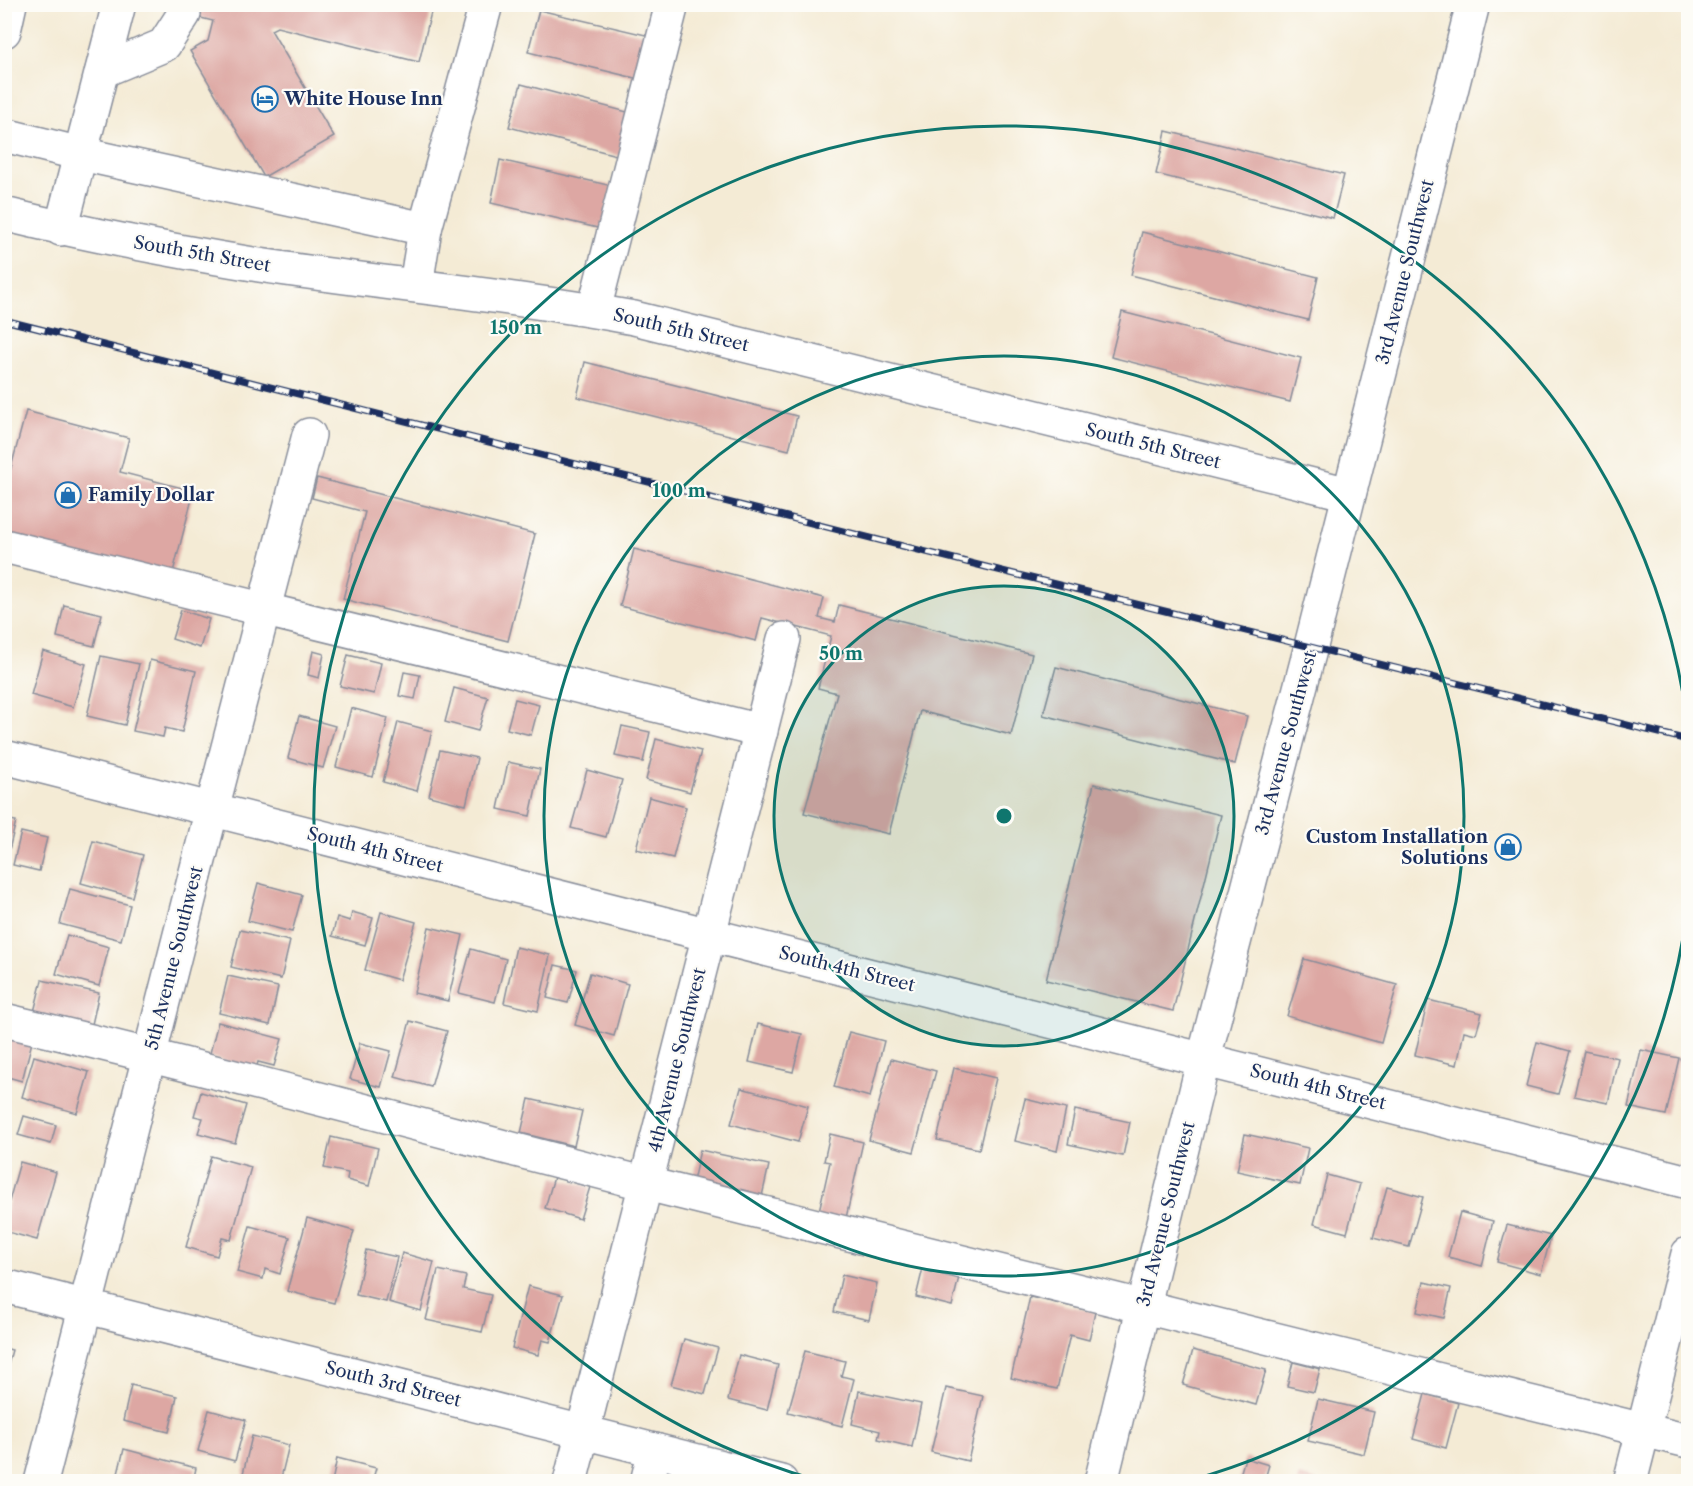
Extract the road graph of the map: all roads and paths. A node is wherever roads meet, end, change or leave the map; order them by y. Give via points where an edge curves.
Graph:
1 (10, 4) edge
2 (119, 4) edge
3 (486, 4) edge
4 (672, 4) edge
5 (1468, 6) edge
6 (184, 14) dead end
7 (4, 31) edge
8 (102, 72) junction
9 (4, 135) edge
10 (81, 154) junction
11 (4, 214) edge
12 (62, 229) junction
13 (425, 229) junction
14 (416, 285) junction
15 (594, 310) junction
16 (309, 435) dead end
17 (1348, 494) junction
18 (4, 546) edge
19 (263, 611) junction
20 (784, 639) dead end
21 (760, 731) junction
22 (4, 757) edge
23 (212, 809) junction
24 (708, 935) junction
25 (4, 1020) edge
26 (150, 1055) junction
27 (1204, 1058) junction
28 (1689, 1182) edge
29 (646, 1184) junction
30 (1689, 1254) edge
31 (4, 1286) edge
32 (87, 1306) junction
33 (1143, 1308) junction
34 (1643, 1430) junction
35 (583, 1432) junction
36 (1689, 1441) edge
37 (655, 1450) junction
38 (41, 1482) edge
39 (570, 1482) edge
40 (647, 1482) edge
41 (781, 1482) edge
42 (1101, 1482) edge
43 (1630, 1482) edge

1 - 7 street
2 - 8 street
3 - 13 street
4 - 15 street
5 - 17 street, 3rd Avenue Southwest
6 - 8 street via 164,45
8 - 10 street
9 - 10 street
10 - 12 street
10 - 13 street
11 - 12 street, South 5th Street
12 - 14 street, South 5th Street via 260,265
13 - 14 street
14 - 15 street, South 5th Street
15 - 17 street, South 5th Street
16 - 19 street, 5th Avenue Southwest
17 - 27 street, 3rd Avenue Southwest
18 - 19 street
19 - 21 street
19 - 23 street, 5th Avenue Southwest
20 - 21 street, 4th Avenue Southwest
21 - 24 street, 4th Avenue Southwest
22 - 23 street, South 4th Street
23 - 24 street, South 4th Street
23 - 26 street, 5th Avenue Southwest
24 - 27 street, South 4th Street
24 - 29 street, 4th Avenue Southwest
25 - 26 street
26 - 29 street
26 - 32 street, 5th Avenue Southwest
27 - 28 street, South 4th Street
27 - 33 street, 3rd Avenue Southwest
29 - 33 street
29 - 35 street, 4th Avenue Southwest
30 - 34 street
31 - 32 street, South 3rd Street
32 - 35 street, South 3rd Street
32 - 38 street, 5th Avenue Southwest
33 - 34 street
33 - 42 street, 3rd Avenue Southwest
34 - 36 street
34 - 43 street
35 - 37 street, South 3rd Street
35 - 39 street, 4th Avenue Southwest
37 - 40 street
37 - 41 street, South 3rd Street

